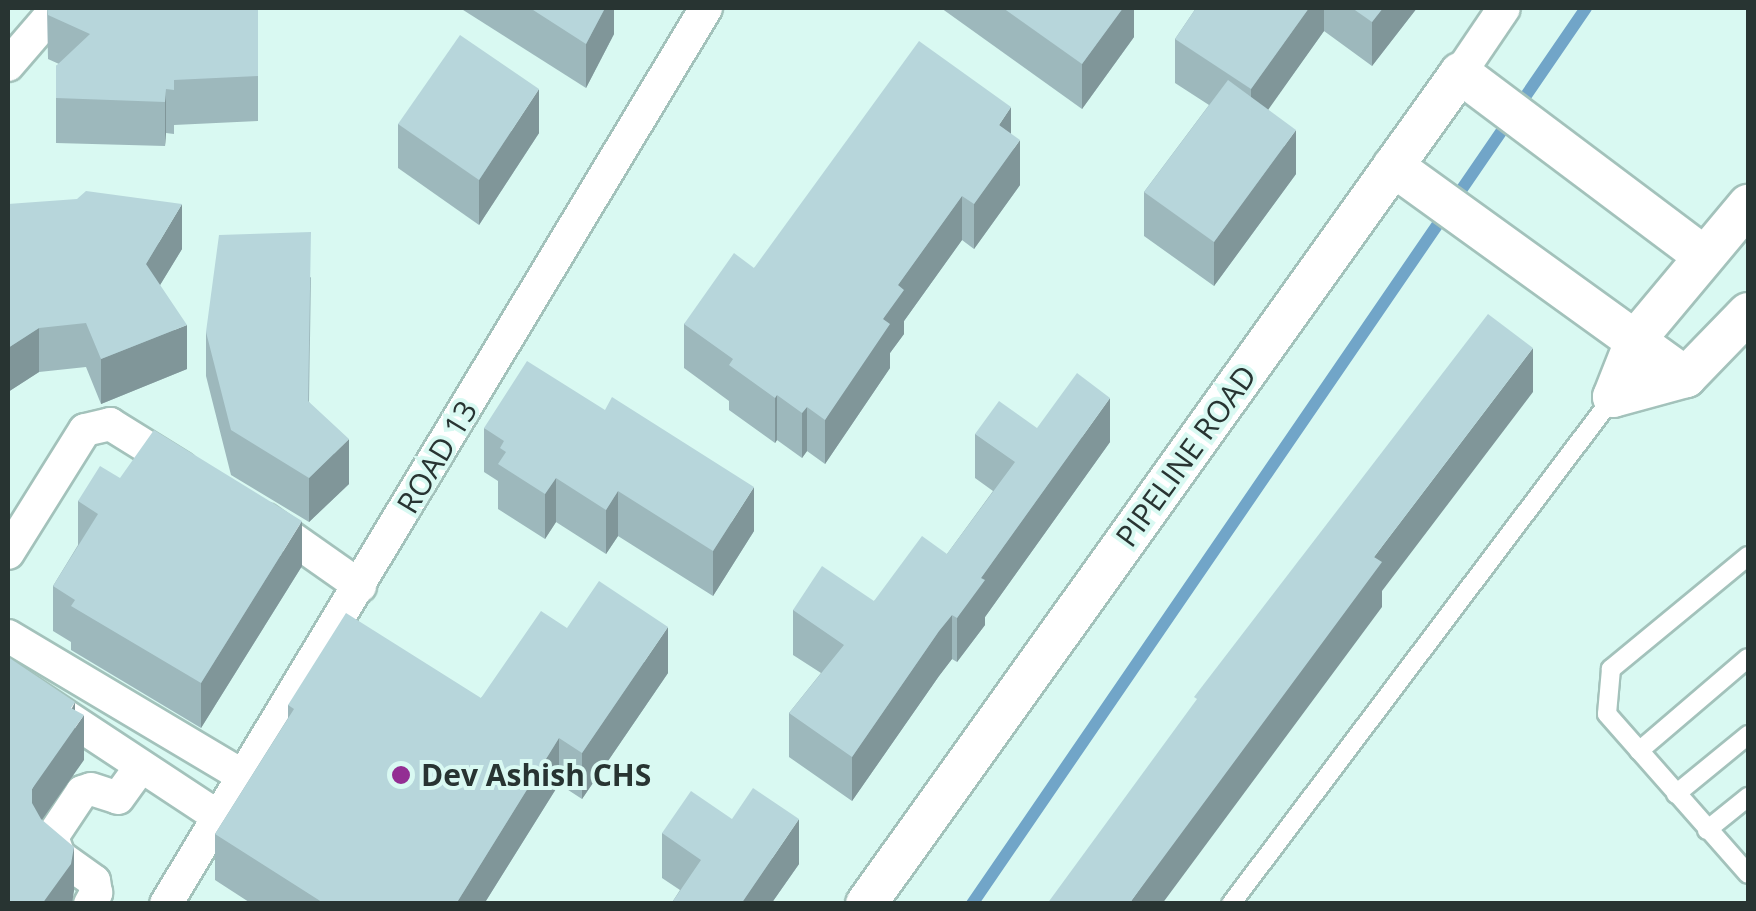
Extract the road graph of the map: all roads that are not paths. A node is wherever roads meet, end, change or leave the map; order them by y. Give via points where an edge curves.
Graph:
1 (57, 8) edge
2 (706, 8) edge
3 (1504, 8) edge
4 (8, 65) edge
5 (1460, 73) junction
6 (1393, 166) junction
7 (1748, 204) edge
8 (1702, 255) junction
9 (1748, 313) edge
10 (1636, 339) junction
11 (1686, 377) junction
12 (1613, 397) junction
13 (209, 485) edge
14 (242, 505) edge
15 (8, 554) edge
16 (1748, 556) edge
17 (360, 586) junction
18 (8, 636) edge
19 (1748, 658) edge
20 (8, 678) edge
21 (1748, 735) edge
22 (1639, 751) junction
23 (142, 766) junction
24 (246, 778) junction
25 (1676, 794) junction
26 (1748, 796) edge
27 (220, 818) junction
28 (1707, 830) junction
29 (1748, 874) edge
30 (170, 902) edge
31 (90, 904) edge
32 (866, 904) edge
33 (1232, 904) edge

1 - 4 street
2 - 17 street, ROAD 13
3 - 5 street, PIPELINE ROAD
5 - 6 street, PIPELINE ROAD
5 - 8 street
6 - 10 street
6 - 32 street, PIPELINE ROAD
7 - 8 street
8 - 10 street
9 - 11 street
10 - 11 street
10 - 12 street
11 - 12 street
12 - 33 lane
13 - 15 street via 110,424 85,430
14 - 17 street
16 - 22 lane via 1610,669 1607,714
17 - 24 street, ROAD 13
18 - 24 street
19 - 22 lane
20 - 23 street
21 - 25 lane
22 - 25 lane
23 - 27 street
23 - 31 street via 118,798 82,792 52,836 59,856 94,881
24 - 27 street, ROAD 13
25 - 28 lane
26 - 28 lane
27 - 30 street, ROAD 13
28 - 29 lane

